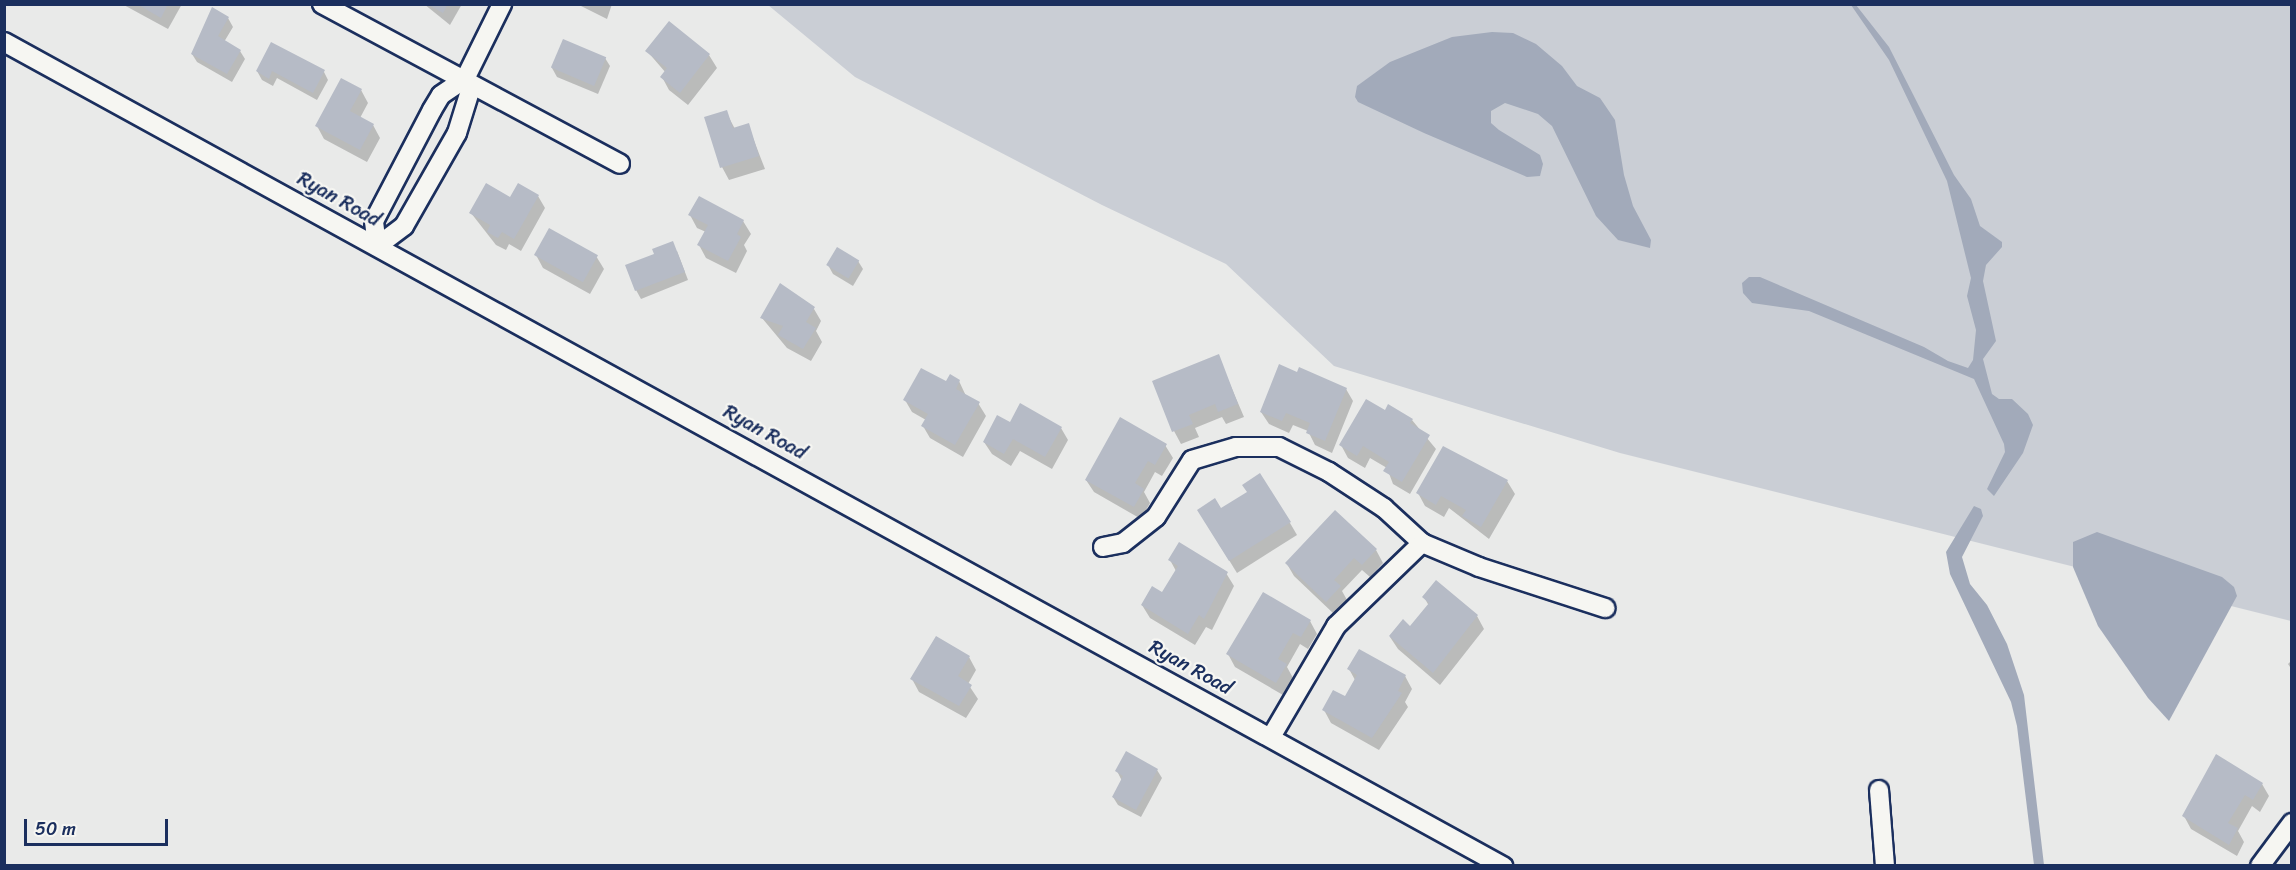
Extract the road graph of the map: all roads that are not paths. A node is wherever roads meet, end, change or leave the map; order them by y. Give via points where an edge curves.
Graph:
1 (322, 4) edge
2 (502, 4) edge
3 (4, 42) edge
4 (465, 79) junction
5 (620, 164) dead end
6 (377, 246) junction
7 (1422, 543) junction
8 (1103, 547) dead end
9 (1605, 608) dead end
10 (1271, 737) junction
11 (1879, 790) dead end
12 (2292, 823) edge
13 (1503, 866) edge
14 (1885, 866) edge
15 (2260, 866) edge

1 - 4 street via 445,74
2 - 4 street
3 - 6 street, Ryan Road
4 - 5 street via 503,105
4 - 6 street via 441,96 374,221
4 - 6 street via 470,91 457,133 404,226
6 - 10 street, Ryan Road
7 - 8 street via 1384,508 1329,472 1279,447 1236,447 1192,460 1156,517 1123,543
7 - 9 street via 1479,567
7 - 10 street via 1336,626
10 - 13 street, Ryan Road
11 - 14 street
12 - 15 street

